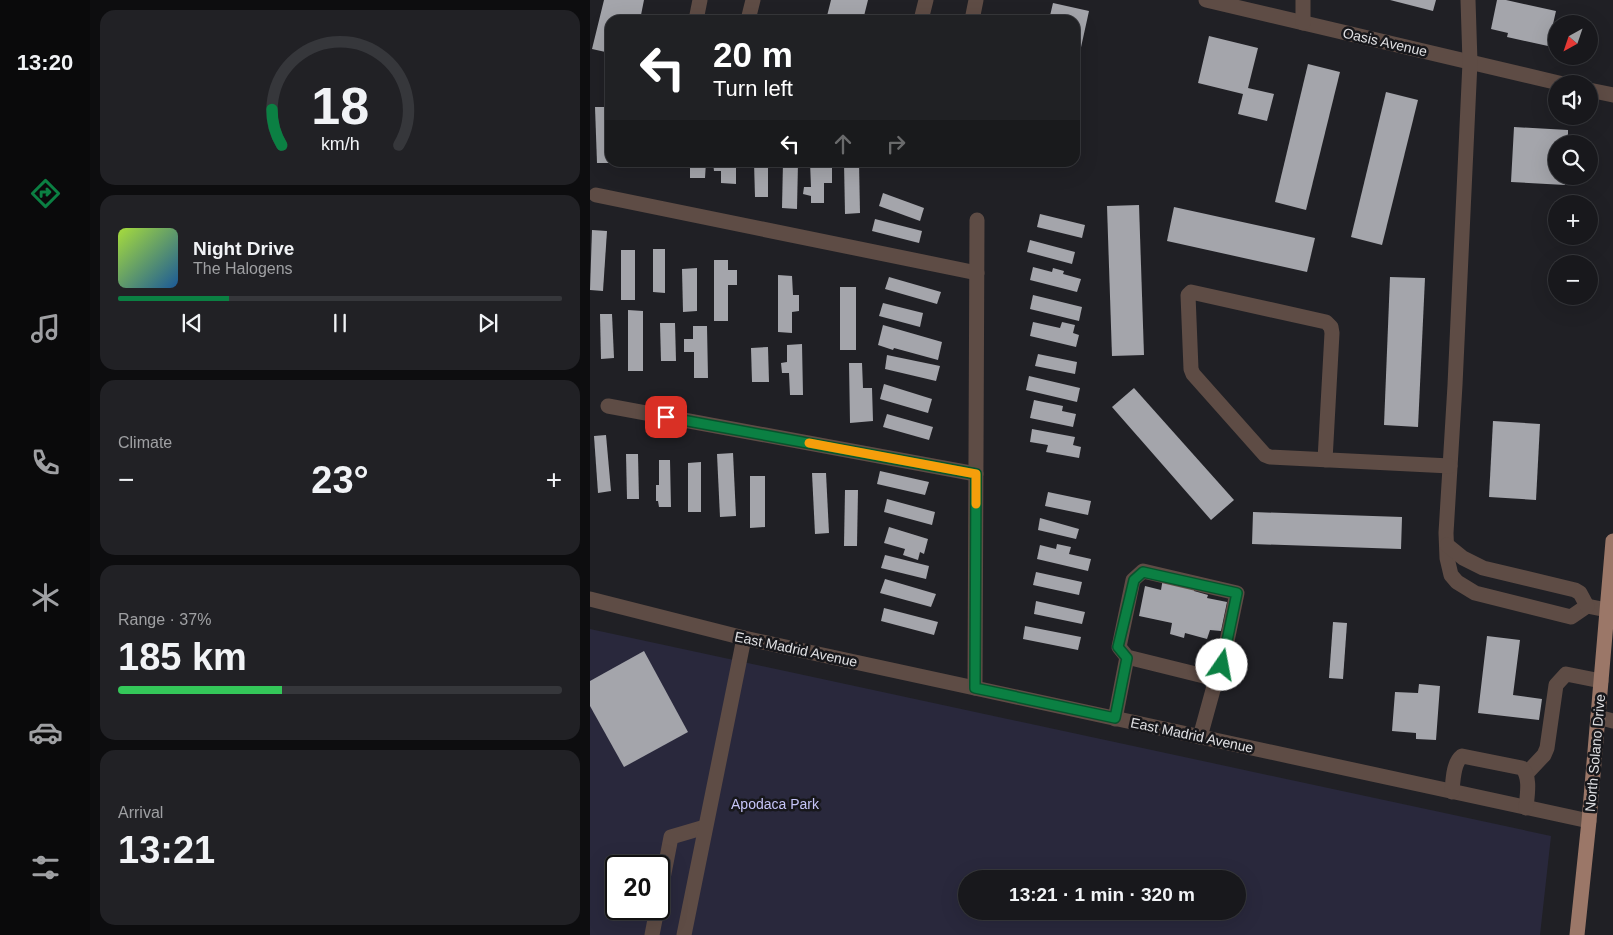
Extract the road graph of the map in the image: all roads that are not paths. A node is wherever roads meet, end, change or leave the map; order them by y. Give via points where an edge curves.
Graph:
1 (700, 0) edge
2 (752, 0) edge
3 (926, 0) edge
4 (976, 0) edge
5 (1206, 0) edge
6 (1303, 0) edge
7 (1468, 0) edge
8 (697, 15) edge
9 (749, 15) edge
10 (922, 15) edge
11 (973, 15) edge
12 (1303, 23) junction
13 (1470, 62) junction
14 (1548, 80) edge
15 (1598, 92) edge
16 (1613, 95) edge
17 (596, 195) dead end
18 (977, 220) dead end
19 (977, 273) junction
20 (608, 406) dead end
21 (1325, 460) junction
22 (1450, 466) junction
23 (976, 474) junction
24 (1613, 541) edge
25 (1446, 545) junction
26 (590, 599) edge
27 (1587, 606) junction
28 (1607, 610) junction
29 (744, 638) junction
30 (1127, 658) junction
31 (1219, 672) junction
32 (1601, 681) junction
33 (975, 688) junction
34 (1598, 717) junction
35 (1115, 718) junction
36 (1613, 722) edge
37 (1200, 737) junction
38 (1527, 773) junction
39 (1452, 792) junction
40 (1526, 808) junction
41 (1589, 822) junction
42 (705, 827) junction
43 (667, 855) edge
44 (655, 920) edge
45 (652, 935) edge
46 (684, 935) edge
47 (1577, 935) edge

1 - 8 street
2 - 9 street
3 - 10 street
4 - 11 street
5 - 12 street, Oasis Avenue
6 - 12 street
7 - 13 street
12 - 13 street, Oasis Avenue
13 - 14 street, Oasis Avenue
13 - 22 street
15 - 16 street
17 - 19 street
18 - 19 street
19 - 23 street
20 - 23 street
21 - 21 street via 1265,454 1193,374 1188,295 1191,292 1326,322 1331,327
21 - 22 street
22 - 25 street
23 - 33 street
24 - 28 main road, North Solano Drive
25 - 27 street via 1483,568 1575,590
25 - 27 street via 1451,574 1475,593 1571,617
26 - 29 street, East Madrid Avenue
27 - 28 street
28 - 32 main road, North Solano Drive
29 - 33 street, East Madrid Avenue
29 - 42 street
30 - 31 street
30 - 31 street via 1118,647 1134,580 1143,572 1237,593 1233,614 1241,627 1233,658
30 - 35 street
31 - 37 street
32 - 34 main road, North Solano Drive
32 - 38 street via 1566,674 1561,678 1556,685 1550,742 1544,755
33 - 35 street, East Madrid Avenue
34 - 36 street
34 - 41 main road, North Solano Drive
35 - 37 street, East Madrid Avenue
37 - 39 street, East Madrid Avenue
38 - 39 street via 1522,768 1462,756 1456,764
38 - 40 street
39 - 40 street, East Madrid Avenue
40 - 41 street, East Madrid Avenue
41 - 47 main road, North Solano Drive
42 - 43 street via 671,836
42 - 46 street
44 - 45 street

